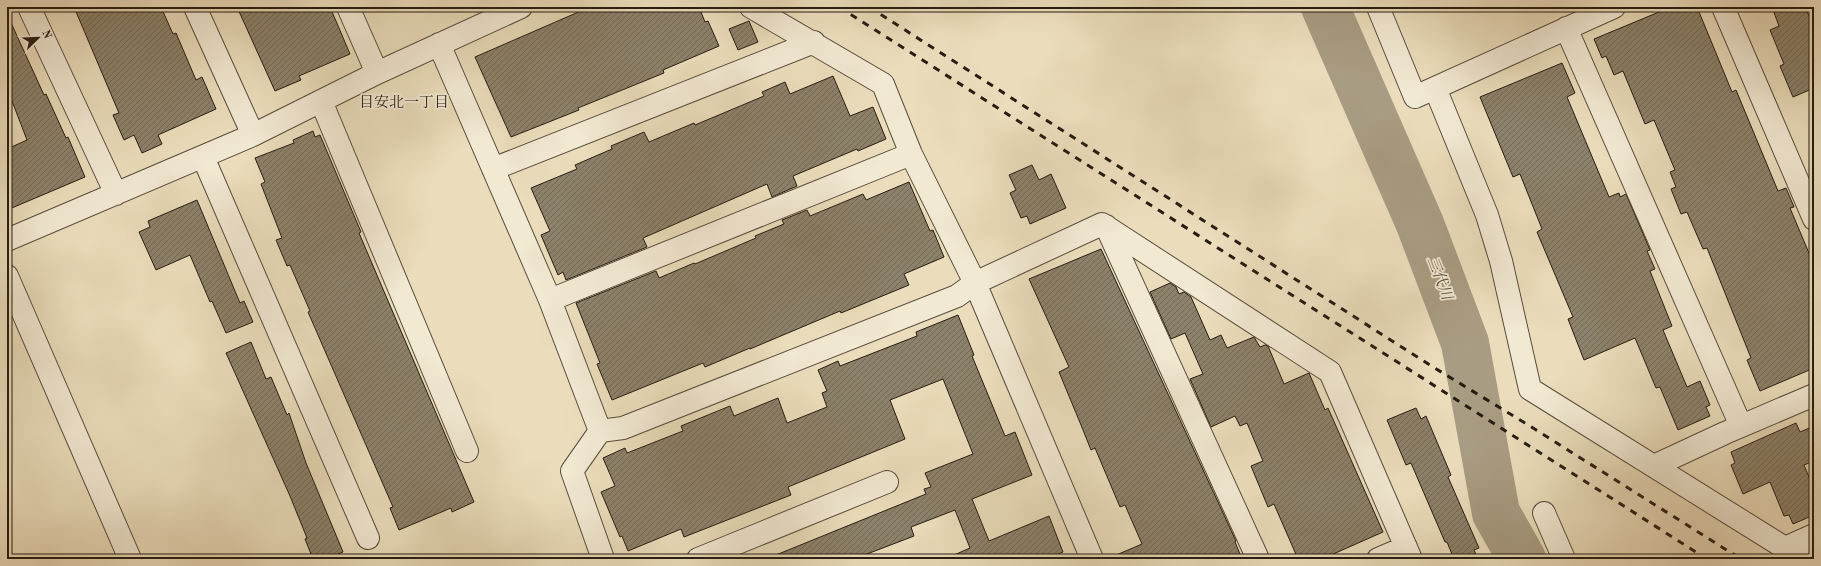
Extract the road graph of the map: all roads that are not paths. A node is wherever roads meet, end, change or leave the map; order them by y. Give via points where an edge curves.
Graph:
1 (29, 7) edge
2 (194, 7) edge
3 (348, 7) edge
4 (751, 7) edge
5 (1378, 7) edge
6 (1614, 7) edge
7 (1723, 7) edge
8 (512, 9) edge
9 (1566, 28) junction
10 (814, 42) junction
11 (439, 44) junction
12 (377, 73) junction
13 (1435, 88) junction
14 (321, 101) junction
15 (253, 135) junction
16 (911, 154) junction
17 (203, 157) junction
18 (493, 169) junction
19 (116, 194) junction
20 (1814, 219) edge
21 (1106, 226) junction
22 (7, 240) edge
23 (7, 276) edge
24 (975, 283) junction
25 (550, 300) junction
26 (1814, 395) edge
27 (1741, 426) junction
28 (600, 431) junction
29 (467, 451) dead end
30 (1654, 466) junction
31 (887, 482) dead end
32 (1544, 513) dead end
33 (1814, 535) edge
34 (368, 538) dead end
35 (1784, 548) junction
36 (1409, 553) edge
37 (130, 559) edge
38 (603, 559) edge
39 (698, 559) edge
40 (1092, 559) edge
41 (1258, 559) edge
42 (1378, 559) edge
43 (1564, 559) edge
44 (1806, 559) edge

1 - 19 street
2 - 15 street
3 - 12 street
4 - 10 street
5 - 13 street via 1415,97
6 - 9 street
7 - 20 street
8 - 11 street
9 - 13 street
9 - 27 street
10 - 16 street via 883,84
10 - 18 street
11 - 12 street
11 - 18 street
12 - 14 street
13 - 30 street via 1489,222 1501,261 1530,389
14 - 15 street
14 - 29 street
15 - 17 street
16 - 24 street
16 - 25 street
17 - 19 street
17 - 34 street
18 - 25 street
19 - 22 street
21 - 24 street via 1102,224
21 - 36 street via 1330,372
21 - 41 street
23 - 37 street
24 - 28 street via 958,296 623,428
24 - 40 street
25 - 28 street
26 - 27 street
27 - 30 street
28 - 38 street via 572,471
30 - 35 street
31 - 39 street
32 - 43 street
33 - 35 street
35 - 44 street
36 - 42 street

